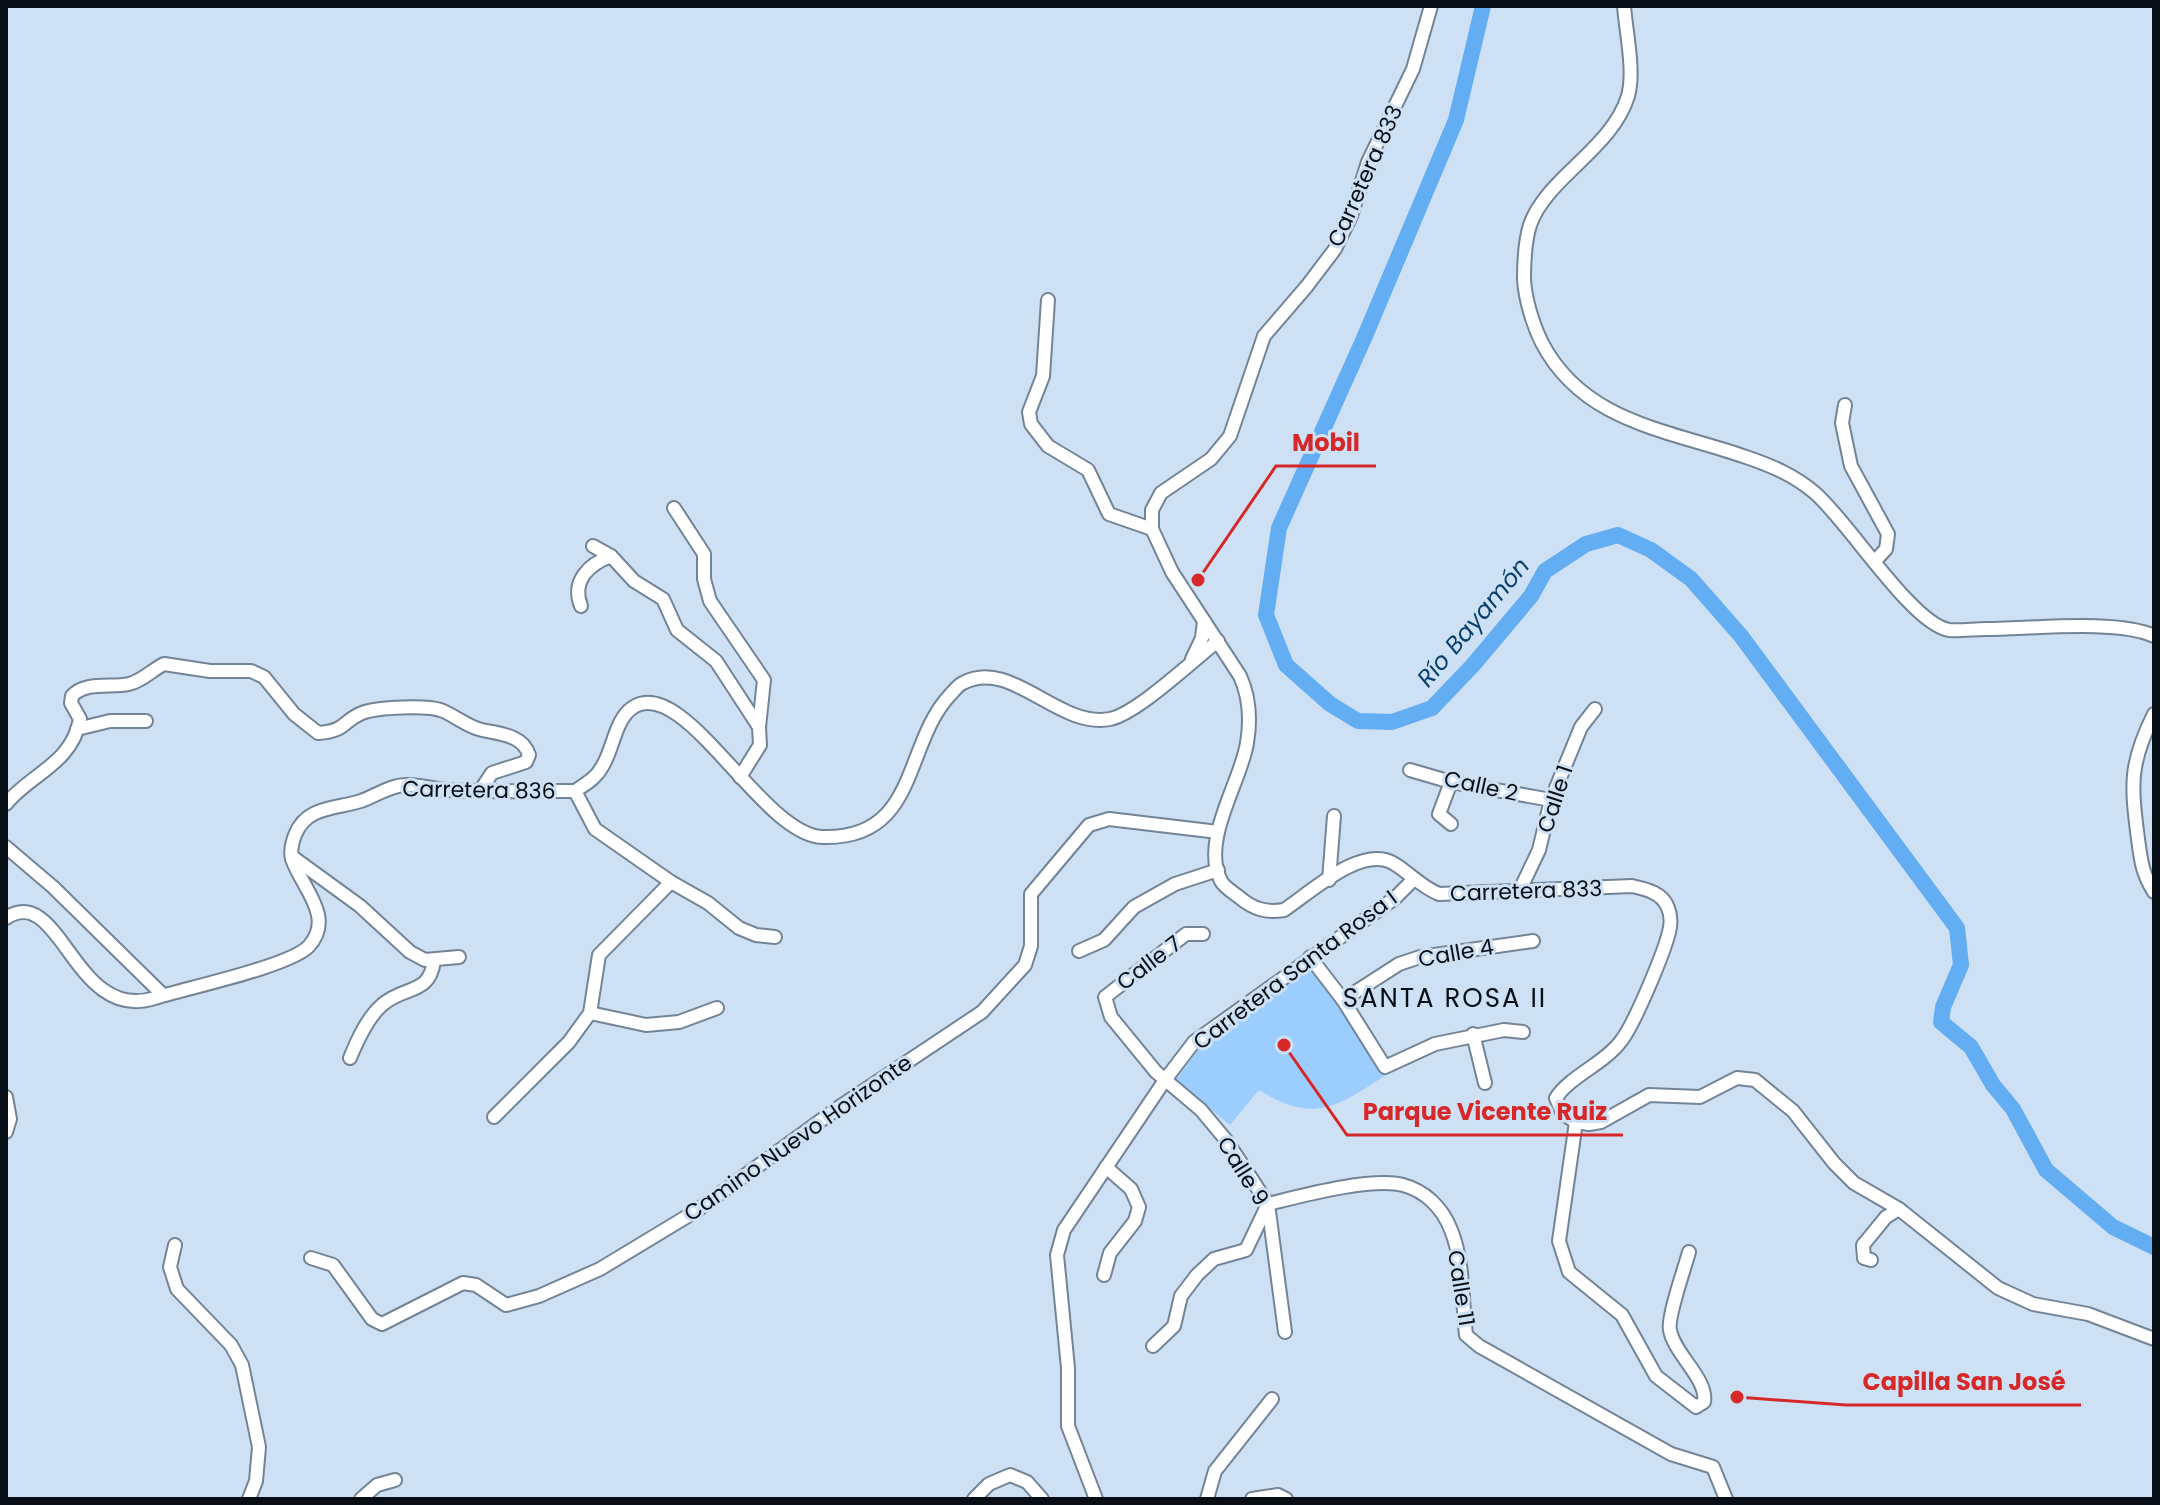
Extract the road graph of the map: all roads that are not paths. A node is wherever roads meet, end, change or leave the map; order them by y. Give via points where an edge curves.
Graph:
1 (1431, 6) edge
2 (1624, 6) edge
3 (1048, 300) dead end
4 (1845, 405) dead end
5 (674, 508) dead end
6 (1152, 529) junction
7 (593, 546) dead end
8 (611, 556) junction
9 (1875, 561) junction
10 (581, 606) dead end
11 (1204, 621) junction
12 (2154, 636) edge
13 (1218, 641) junction
14 (1193, 660) junction
15 (1233, 664) junction
16 (1595, 709) dead end
17 (2154, 714) edge
18 (146, 721) dead end
19 (759, 727) junction
20 (77, 729) junction
21 (1410, 770) dead end
22 (740, 777) junction
23 (1451, 782) junction
24 (480, 791) junction
25 (575, 791) junction
26 (1551, 800) junction
27 (6, 804) edge
28 (1334, 816) dead end
29 (1451, 824) dead end
30 (1218, 832) junction
31 (6, 847) edge
32 (291, 856) junction
33 (1218, 870) junction
34 (1329, 880) junction
35 (1413, 880) junction
36 (671, 882) junction
37 (1519, 892) junction
38 (2154, 892) edge
39 (6, 918) edge
40 (1203, 934) dead end
41 (775, 937) dead end
42 (1533, 941) dead end
43 (1079, 951) dead end
44 (459, 957) dead end
45 (1310, 957) junction
46 (434, 960) junction
47 (163, 995) junction
48 (1343, 1000) junction
49 (717, 1008) dead end
50 (590, 1013) junction
51 (1523, 1032) dead end
52 (1473, 1034) junction
53 (350, 1058) dead end
54 (1165, 1080) junction
55 (1485, 1083) dead end
56 (6, 1097) edge
57 (494, 1117) dead end
58 (1576, 1122) junction
59 (6, 1132) edge
60 (1106, 1167) junction
61 (1268, 1204) junction
62 (1899, 1209) junction
63 (175, 1245) dead end
64 (1689, 1252) dead end
65 (311, 1258) dead end
66 (1871, 1260) dead end
67 (1104, 1275) dead end
68 (1285, 1332) dead end
69 (2154, 1339) edge
70 (1153, 1346) dead end
71 (1272, 1399) dead end
72 (395, 1480) dead end
73 (249, 1499) edge
74 (361, 1499) edge
75 (974, 1499) edge
76 (1042, 1499) edge
77 (1096, 1499) edge
78 (1207, 1499) edge
79 (1252, 1499) edge
80 (1286, 1499) edge
81 (1726, 1499) edge

1 - 6 street, Carretera 833 via 1413,69 1368,162 1335,249 1264,336 1230,436 1211,459 1161,493 1152,510
2 - 9 street via 1631,84 1624,106 1530,226 1524,283 1536,330 1559,371 1595,404 1634,423 1785,471 1816,494
3 - 6 street via 1043,376 1029,412 1031,424 1048,446 1088,470 1109,514
4 - 9 street via 1842,423 1851,466 1888,534 1886,549
5 - 19 street via 704,554 710,601 762,673
6 - 11 street
7 - 8 street
8 - 10 street via 597,561 581,578
8 - 19 street via 634,581 663,599 677,630 716,661
9 - 12 street via 1910,605 1947,630 2104,627
11 - 13 street
11 - 14 street
13 - 14 street, Carretera 836
13 - 15 street
14 - 15 street via 1213,657
14 - 22 street, Carretera 836 via 1133,709 1109,719 1067,713 1002,679 961,683 938,708 900,798 883,818 850,834 819,837 802,832
15 - 30 street via 1248,693 1247,745
16 - 26 street, Calle 1 via 1581,727
17 - 38 street via 2140,742 2131,788 2144,876
18 - 20 street via 110,721
19 - 22 street via 760,745
20 - 24 street via 80,719 72,696 84,688 131,684 164,664 251,671 264,677 294,714 318,733 335,732 362,713 422,706 473,728 514,737 527,748 526,762 492,773
20 - 27 street via 45,773
21 - 23 street, Calle 2
22 - 25 street, Carretera 836 via 682,716 653,701 625,716 603,766
23 - 26 street, Calle 2
23 - 29 street via 1439,814
24 - 25 street, Carretera 836
24 - 32 street, Carretera 836 via 403,784 327,808 303,821
25 - 36 street via 595,829
26 - 37 street, Calle 1 via 1539,850
28 - 34 street
30 - 33 street
30 - 65 street, Camino Nuevo Horizonte via 1109,819 1089,825 1031,894 1031,946 1025,965 982,1012 696,1211 600,1269 506,1305 476,1285 463,1283 382,1324 372,1319 333,1265
31 - 47 street
32 - 46 street via 360,906 410,952
32 - 47 street via 320,923 306,949 277,963
33 - 34 street, Carretera 833 via 1221,882 1251,908 1271,912 1284,910
33 - 43 street via 1175,884 1134,907 1104,940
34 - 35 street, Carretera 833 via 1350,864 1373,857 1392,863
35 - 37 street, Carretera 833 via 1439,894
35 - 45 street, Carretera Santa Rosa I
36 - 41 street via 739,928
36 - 50 street via 599,955
37 - 58 street, Carretera 833 via 1632,886 1656,894 1669,908 1669,933 1632,1024 1621,1041 1556,1098 1563,1114
39 - 47 street via 21,913 42,920 107,995 147,1001
40 - 54 street, Calle 7 via 1186,934 1105,997 1111,1017
42 - 48 street, Calle 4 via 1420,957 1399,964
44 - 46 street
45 - 48 street
45 - 54 street, Carretera Santa Rosa I via 1194,1042
46 - 53 street via 426,982 380,1007
48 - 52 street via 1385,1067
49 - 50 street via 679,1022 646,1025
50 - 57 street via 569,1042
51 - 52 street
52 - 55 street
54 - 60 street, Carretera Santa Rosa I
54 - 61 street, Calle 9 via 1226,1140
56 - 59 street
58 - 62 street via 1601,1122 1649,1095 1700,1097 1737,1078 1755,1080 1793,1111 1854,1183
58 - 64 street via 1559,1241 1562,1256 1569,1272 1622,1315 1656,1376 1696,1407 1704,1402 1704,1392 1669,1328
60 - 67 street via 1131,1189 1139,1207 1135,1221 1110,1253
60 - 77 street, Carretera Santa Rosa I via 1064,1230 1057,1255 1068,1426
61 - 68 street, Calle 9
61 - 70 street via 1246,1250 1214,1259 1197,1275 1181,1296 1174,1326
61 - 81 street, Calle 11 via 1317,1191 1384,1184 1421,1193 1434,1202 1452,1231 1466,1335 1659,1448 1713,1467
62 - 66 street via 1863,1245 1864,1258
62 - 69 street via 1998,1288 2033,1304 2088,1314
63 - 73 street via 170,1267 177,1289 231,1345 242,1365 259,1447
71 - 78 street via 1215,1471
72 - 74 street via 377,1485
75 - 76 street via 989,1484 1010,1475 1027,1482
79 - 80 street

